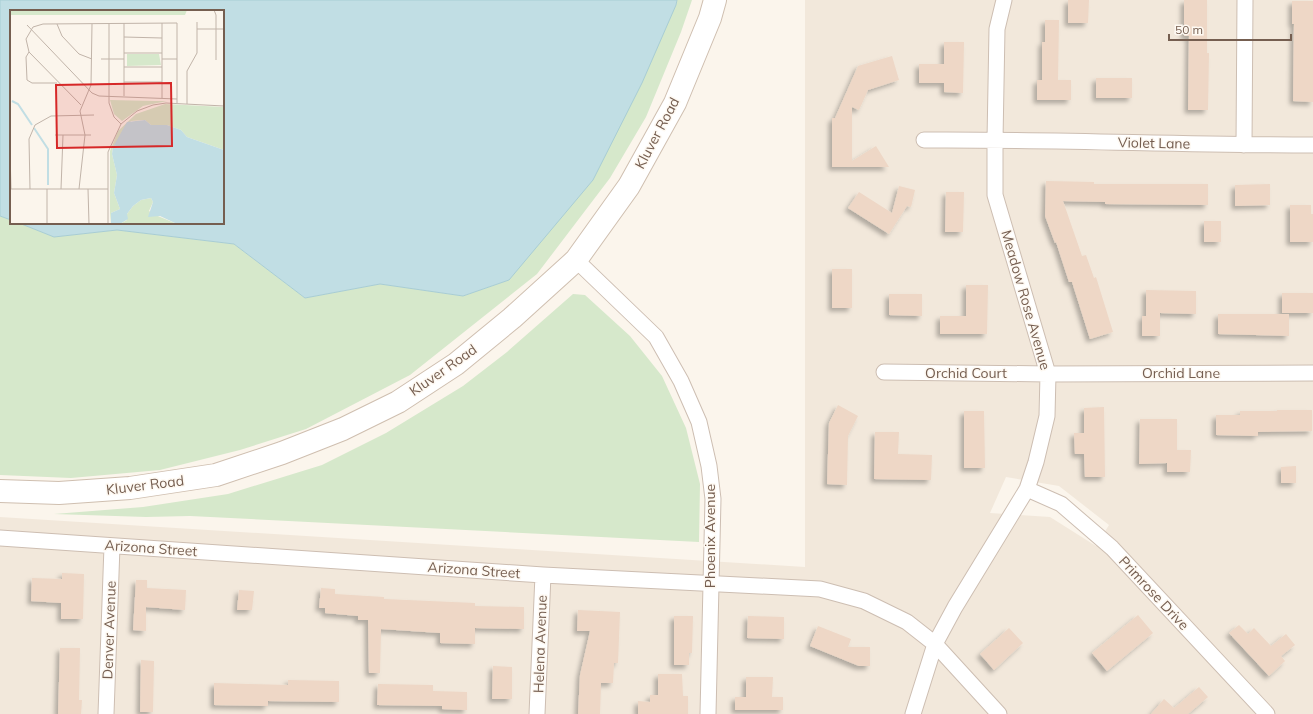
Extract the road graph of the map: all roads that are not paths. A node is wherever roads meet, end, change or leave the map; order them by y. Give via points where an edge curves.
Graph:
1 (715, 0) edge
2 (1004, 0) edge
3 (1245, 0) edge
4 (924, 140) dead end
5 (994, 140) junction
6 (1244, 145) junction
7 (1313, 145) edge
8 (576, 260) junction
9 (884, 372) dead end
10 (1313, 373) edge
11 (1048, 374) junction
12 (1027, 489) junction
13 (0, 491) edge
14 (0, 538) edge
15 (112, 546) junction
16 (543, 575) junction
17 (710, 583) junction
18 (935, 644) junction
19 (106, 714) edge
20 (537, 714) edge
21 (708, 714) edge
22 (912, 714) edge
23 (999, 714) edge
24 (1267, 714) edge

1 - 8 street, Kluver Road via 675,103 629,186
2 - 5 street, Meadow Rose Avenue via 997,29
3 - 6 street
4 - 5 street, Violet Lane
5 - 6 street, Violet Lane
5 - 11 street, Meadow Rose Avenue via 995,196
6 - 7 street, Violet Lane
8 - 13 street, Kluver Road via 456,364 398,402 336,432 216,475 130,488 59,493
8 - 17 street, Phoenix Avenue via 656,337 681,381 699,422 713,499
9 - 11 street, Orchid Court
10 - 11 street, Orchid Lane
11 - 12 street, Meadow Rose Avenue via 1047,416
12 - 18 street, Meadow Rose Avenue
12 - 24 street, Primrose Drive via 1062,504 1112,548
14 - 15 street, Arizona Street
15 - 16 street, Arizona Street
15 - 19 street, Denver Avenue
16 - 17 street, Arizona Street
16 - 20 street, Helena Avenue
17 - 18 street, Arizona Street via 820,589 864,601 907,622
17 - 21 street, Phoenix Avenue
18 - 22 street, Meadow Rose Avenue
18 - 23 street, Arizona Street

